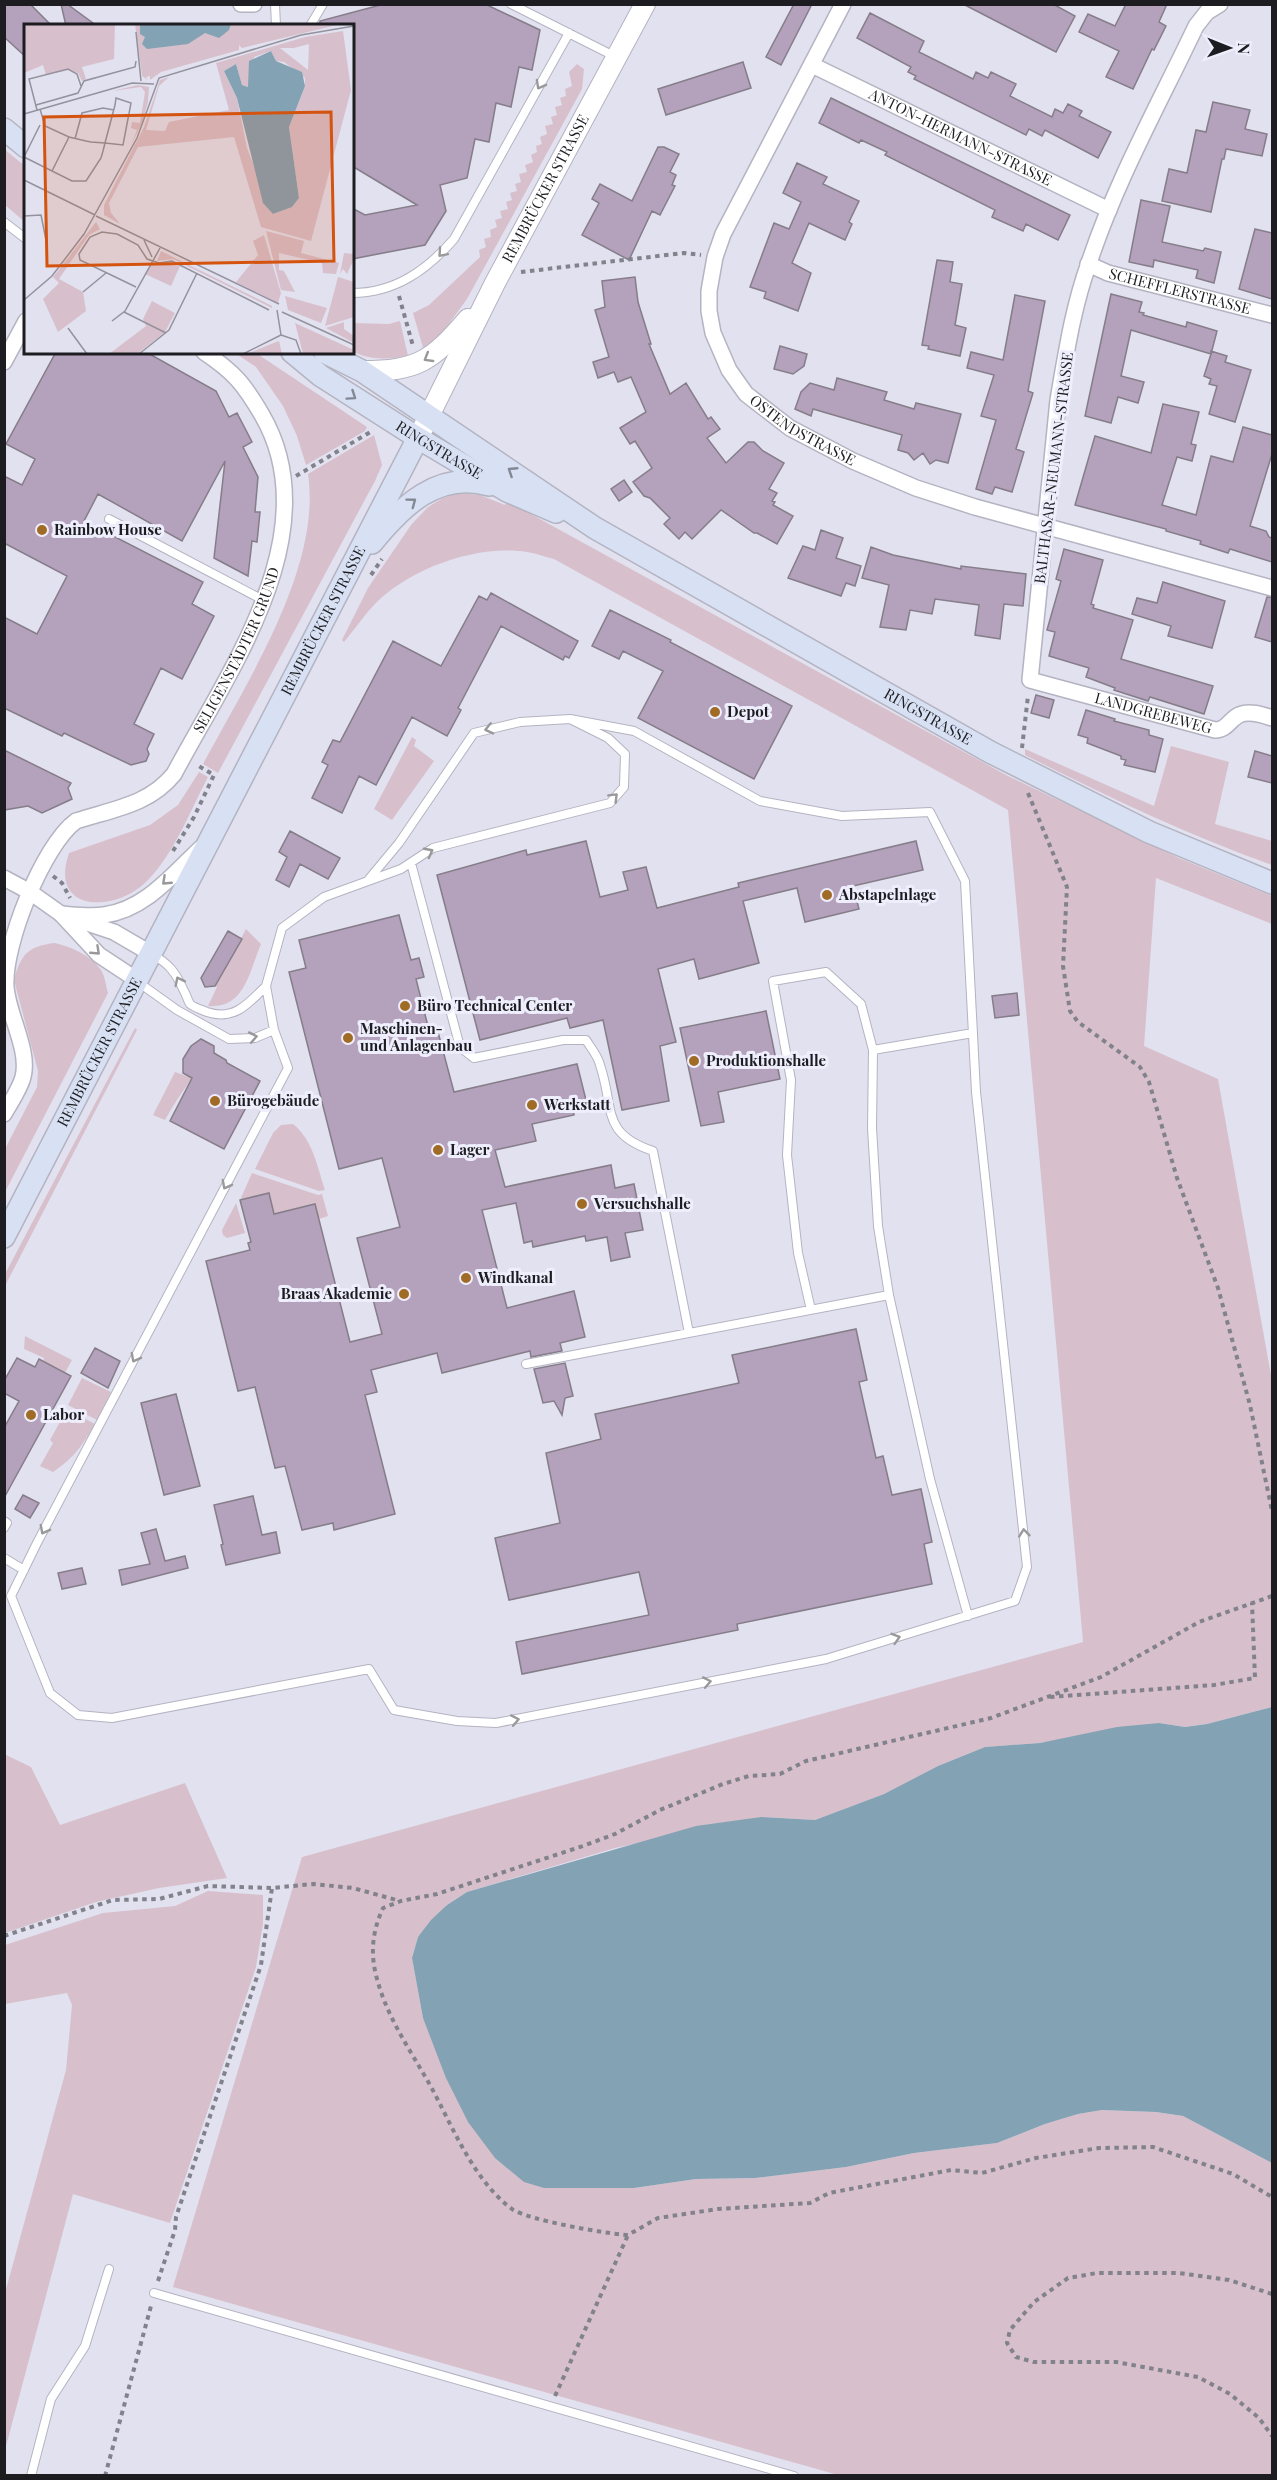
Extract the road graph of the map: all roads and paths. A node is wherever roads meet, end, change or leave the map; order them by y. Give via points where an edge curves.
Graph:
1 (241, 4) edge
2 (254, 4) edge
3 (275, 4) edge
4 (323, 4) edge
5 (511, 4) edge
6 (645, 4) edge
7 (843, 4) edge
8 (1220, 4) edge
9 (276, 24) edge
10 (311, 24) edge
11 (569, 33) junction
12 (617, 58) junction
13 (812, 65) junction
14 (4, 129) edge
15 (24, 145) edge
16 (1109, 210) junction
17 (4, 222) edge
18 (24, 237) edge
19 (715, 257) junction
20 (1088, 264) junction
21 (497, 279) junction
22 (396, 285) junction
23 (354, 293) edge
24 (1272, 315) edge
25 (24, 325) edge
26 (207, 354) edge
27 (294, 354) edge
28 (328, 354) edge
29 (4, 362) edge
30 (417, 364) junction
31 (362, 371) junction
32 (429, 414) junction
33 (382, 416) junction
34 (418, 438) junction
35 (285, 482) junction
36 (507, 491) junction
37 (109, 519) dead end
38 (1046, 525) junction
39 (595, 528) junction
40 (346, 577) junction
41 (1272, 588) edge
42 (263, 600) junction
43 (1030, 680) junction
44 (1272, 718) edge
45 (570, 719) junction
46 (183, 757) junction
47 (1021, 758) junction
48 (208, 840) junction
49 (169, 857) dead end
50 (411, 863) junction
51 (42, 868) junction
52 (4, 878) edge
53 (373, 878) junction
54 (1272, 883) edge
55 (30, 892) junction
56 (73, 900) dead end
57 (61, 914) junction
58 (150, 953) junction
59 (137, 980) junction
60 (266, 986) junction
61 (273, 1030) junction
62 (973, 1033) junction
63 (873, 1050) junction
64 (4, 1114) edge
65 (4, 1238) edge
66 (889, 1295) junction
67 (811, 1310) junction
68 (689, 1334) junction
69 (526, 1364) dead end
70 (1272, 1511) edge
71 (4, 1521) edge
72 (4, 1528) edge
73 (4, 1558) edge
74 (24, 1570) junction
75 (1272, 1596) edge
76 (1252, 1603) junction
77 (968, 1616) junction
78 (1045, 1697) junction
79 (272, 1888) junction
80 (401, 1901) junction
81 (4, 1936) edge
82 (1272, 2197) edge
83 (628, 2235) junction
84 (109, 2269) dead end
85 (154, 2293) junction
86 (1272, 2294) edge
87 (551, 2405) junction
88 (1272, 2436) edge
89 (31, 2475) edge
90 (105, 2475) edge
91 (794, 2475) edge

1 - 2 street
3 - 9 lane
4 - 10 lane
5 - 11 lane
6 - 12 street, REMBRÜCKER STRASSE
7 - 13 street, OSTENDSTRASSE
8 - 16 street, BALTHASAR-NEUMANN-STRASSE via 1196,26
11 - 12 lane
11 -> 22 lane via 454,239 436,260
12 - 21 street, REMBRÜCKER STRASSE
13 - 16 street, ANTON-HERMANN-STRASSE
13 - 19 street, OSTENDSTRASSE
14 - 15 main road
16 - 20 street, BALTHASAR-NEUMANN-STRASSE
17 - 18 lane
19 - 21 path via 684,253
19 - 38 street, OSTENDSTRASSE via 709,301 713,333 738,383 758,405 808,438 886,476 943,497
20 - 24 street, SCHEFFLERSTRASSE via 1108,273
20 - 38 street, BALTHASAR-NEUMANN-STRASSE via 1065,356
21 -> 30 street via 447,344
21 - 32 street, REMBRÜCKER STRASSE
22 - 23 lane
22 - 30 path
25 - 29 street
26 - 35 street, SELIGENSTÄDTER GRUND via 239,378 252,397 269,426
27 -> 33 main road, RINGSTRASSE
28 - 31 main road, RINGSTRASSE
30 - 31 street
31 - 32 main road, RINGSTRASSE
32 - 34 street, REMBRÜCKER STRASSE
39 -> 32 main road, RINGSTRASSE
33 - 34 main road, RINGSTRASSE
33 - 35 path via 371,432
34 - 36 main road, RINGSTRASSE
34 - 40 main road, REMBRÜCKER STRASSE
35 - 42 street, SELIGENSTÄDTER GRUND via 281,544
36 - 39 main road, RINGSTRASSE
40 -> 36 main road via 401,511 433,488 460,482
37 - 42 lane
38 - 41 street, OSTENDSTRASSE
38 - 43 street, BALTHASAR-NEUMANN-STRASSE
39 - 47 main road, RINGSTRASSE
40 - 48 main road, REMBRÜCKER STRASSE
42 - 46 street, SELIGENSTÄDTER GRUND via 244,645
43 - 44 street, LANDGREBEWEG via 1215,730 1223,730 1239,715
43 - 47 path
50 -> 45 lane via 433,848 610,803 624,787 625,754 608,738
45 -> 53 lane via 520,722 474,733
45 - 62 lane via 634,731 760,801 842,816 930,812 964,881
46 - 49 path via 214,775
46 - 51 street, SELIGENSTÄDTER GRUND via 164,788 151,797 76,821 66,828
47 - 54 main road, RINGSTRASSE via 1149,832
47 - 70 path via 1034,809 1067,887 1063,966 1070,1011 1078,1022 1140,1066 1149,1082 1218,1288 1251,1405
48 -> 57 street via 129,909 101,916
48 - 58 main road, REMBRÜCKER STRASSE
50 - 53 lane
50 - 68 lane via 460,1047 474,1058 563,1040 586,1040 600,1063 614,1125 633,1144 653,1151
51 - 55 street, SELIGENSTÄDTER GRUND
51 - 56 path via 62,883
52 - 55 street
53 - 60 lane via 324,897 282,928
55 - 57 street
55 - 64 street, SELIGENSTÄDTER GRUND via 6,972 23,1078
57 - 58 street via 114,932
57 -> 59 street via 99,955
58 - 59 main road, REMBRÜCKER STRASSE
60 -> 58 lane via 246,1006 232,1014 217,1015 190,1004 175,972 167,962
59 -> 61 lane via 177,1010 229,1040 255,1038
59 - 65 main road, REMBRÜCKER STRASSE
60 - 61 lane
61 -> 74 lane via 288,1068
62 - 63 lane
77 -> 62 lane via 1015,1601 1027,1568 977,1104
63 - 66 lane via 872,1128
63 - 67 lane via 861,1004 826,972 773,981 791,1080 788,1155 798,1253
66 - 67 lane
66 - 77 lane via 930,1479
67 - 68 lane
68 - 69 lane
71 - 72 lane
73 - 74 lane
74 -> 77 lane via 11,1596 50,1693 78,1715 112,1718 369,1669 394,1710 496,1723 826,1659
75 - 76 path
76 - 78 path via 1199,1622 1101,1677
76 - 78 path via 1255,1678
78 - 80 path via 991,1718 806,1761 780,1774 740,1779 660,1810 594,1842 437,1894
79 - 80 path via 313,1884 353,1888
79 - 81 path via 208,1886 159,1899 113,1900
79 - 85 path via 261,1965
80 - 83 path via 383,1908 374,1928 375,1972 386,2011 492,2191 515,2211 547,2221
82 - 83 path via 1233,2174 1153,2147 1100,2148 1036,2158 982,2173 951,2170 829,2193 810,2203 718,2209 658,2218
83 - 87 path
84 - 89 lane via 85,2346 51,2398
85 - 87 lane
85 - 90 path
86 - 88 path via 1229,2280 1179,2273 1097,2273 1068,2278 1034,2302 1010,2330 1007,2343 1016,2357 1034,2362 1116,2362 1198,2377 1230,2394 1259,2418
87 - 91 lane

